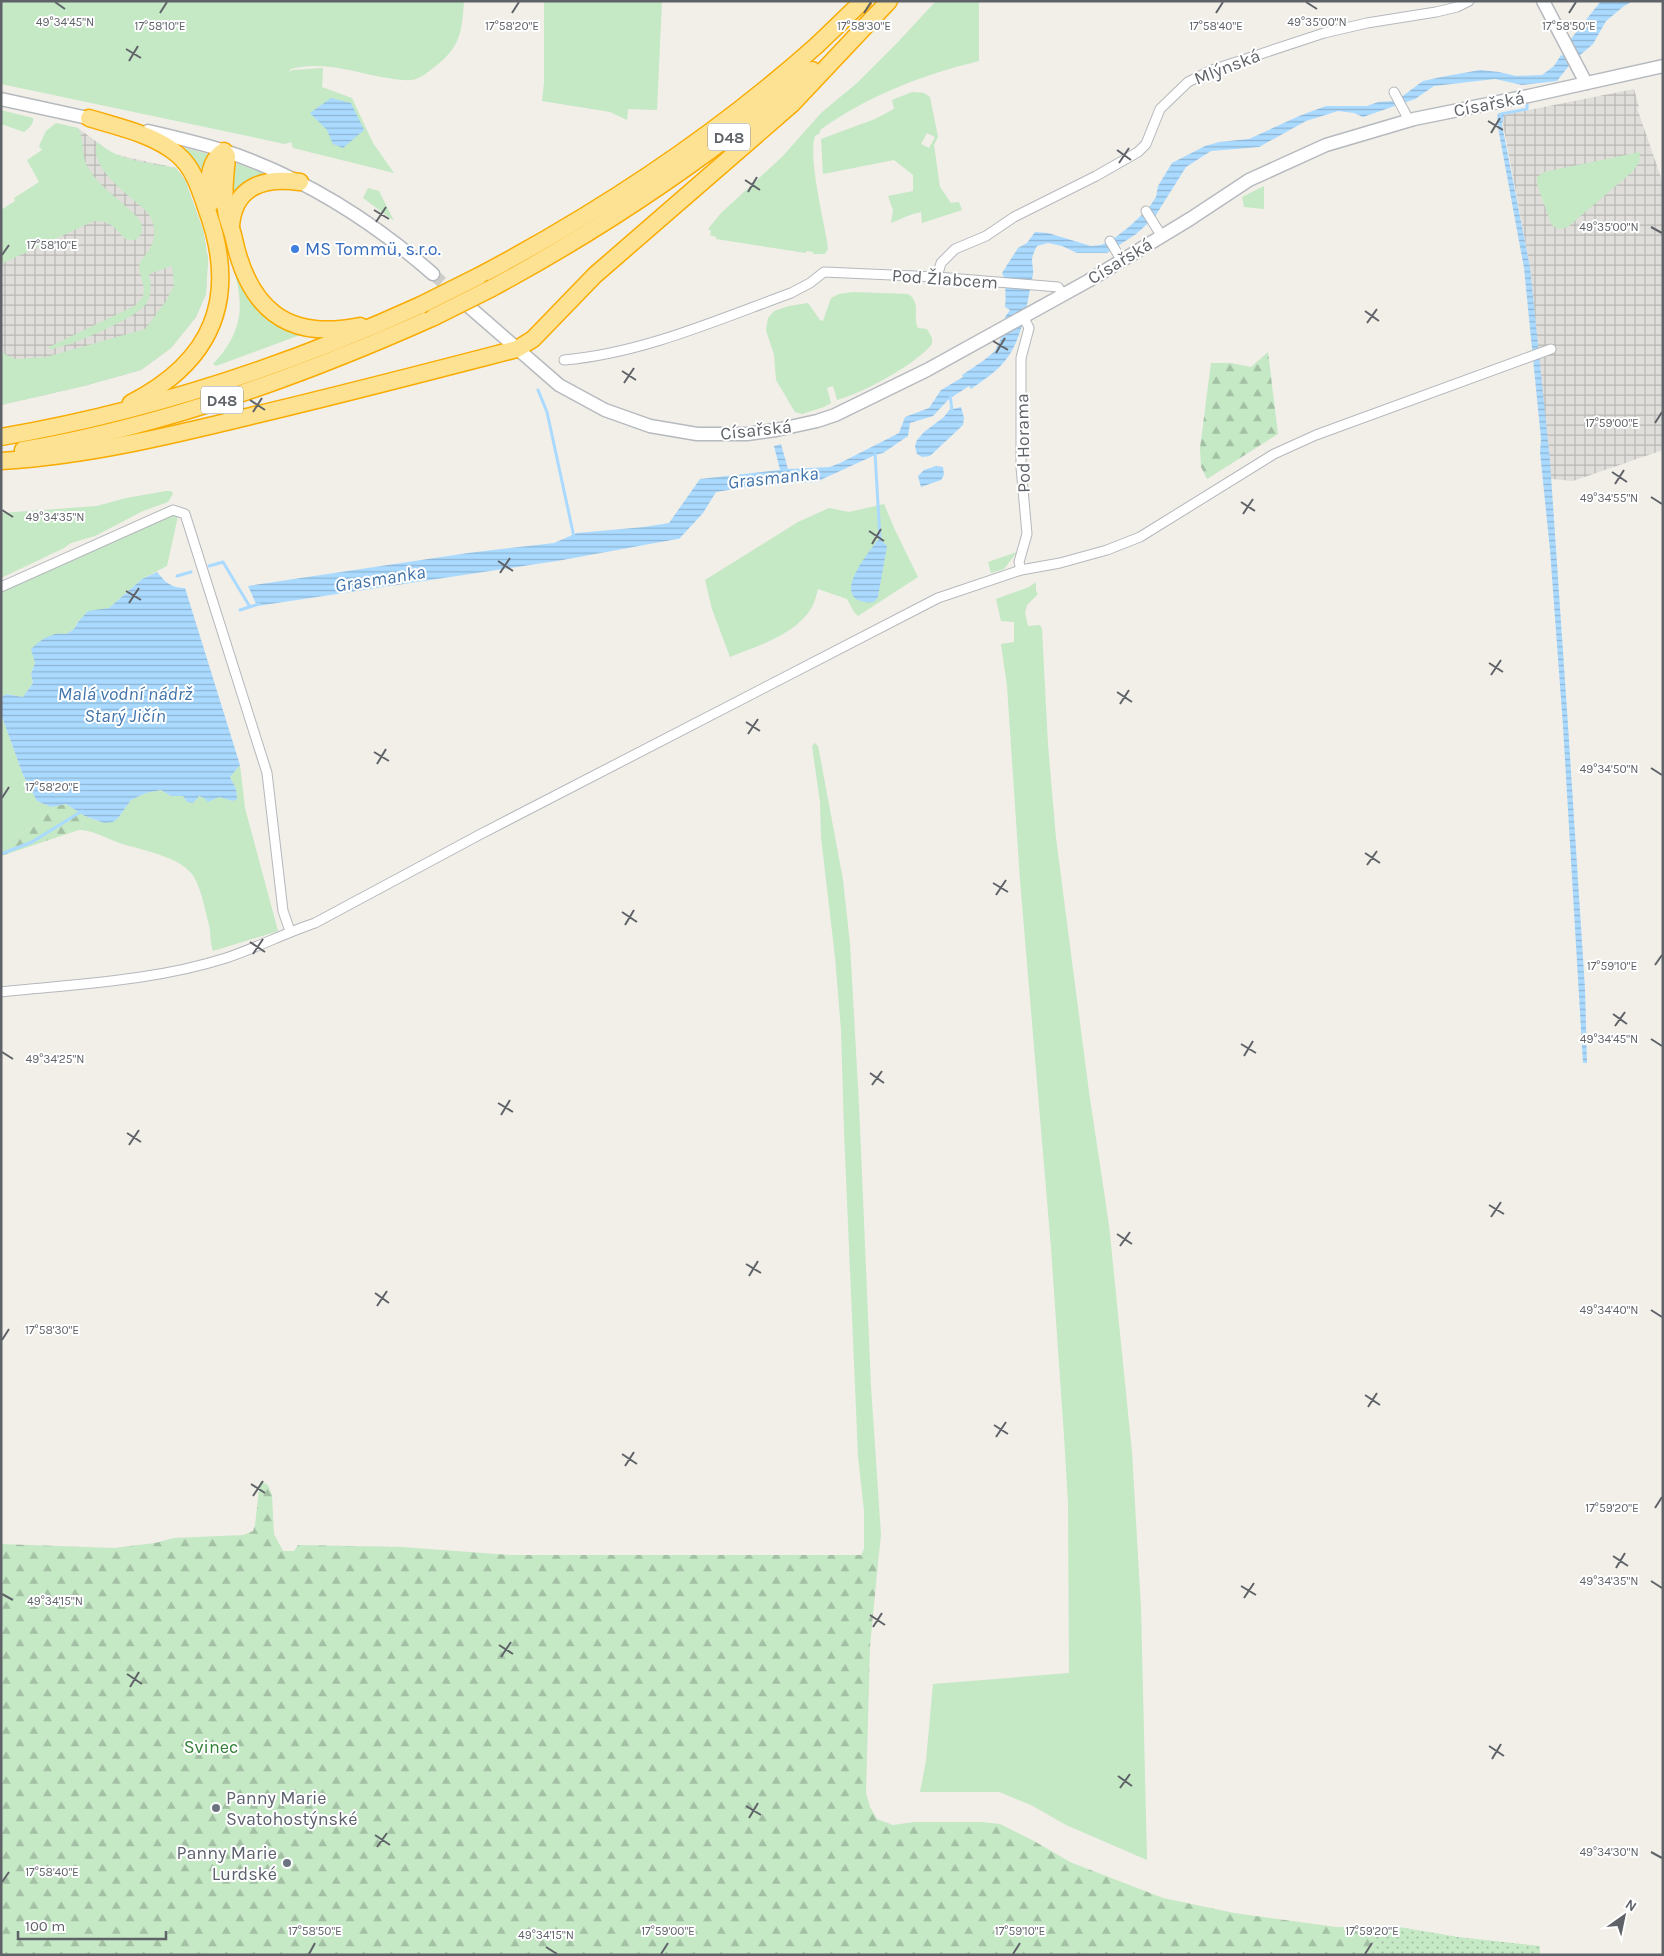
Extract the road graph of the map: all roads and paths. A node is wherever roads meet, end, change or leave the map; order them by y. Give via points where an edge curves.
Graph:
1 (863, 1) edge
2 (888, 1) edge
3 (1469, 1) edge
4 (1543, 1) edge
5 (1663, 66) edge
6 (1586, 83) junction
7 (1, 99) edge
8 (1398, 99) dead end
9 (89, 118) junction
10 (1409, 120) junction
11 (224, 151) junction
12 (300, 182) junction
13 (1146, 211) dead end
14 (212, 223) junction
15 (231, 228) junction
16 (1161, 235) junction
17 (1112, 245) dead end
18 (1122, 260) junction
19 (433, 274) tunnel mouth
20 (937, 277) junction
21 (455, 294) tunnel mouth
22 (1063, 294) junction
23 (400, 314) junction
24 (1023, 316) junction
25 (1551, 348) dead end
26 (517, 350) junction
27 (564, 360) dead end
28 (100, 417) junction
29 (1, 437) edge
30 (1, 454) edge
31 (1, 460) edge
32 (1021, 570) junction
33 (1, 587) edge
34 (290, 931) junction
35 (1, 992) edge

1 - 23 highway, D48, bridge via 816,46 677,156 580,220 479,276
2 - 26 highway via 792,104 595,275 533,339
2 - 30 highway, D48, bridge via 785,93 686,169 589,233 492,288 349,354 214,403 125,428
3 - 20 street, Mlýnská via 1436,12 1324,32 1212,70 1188,82 1157,114 1146,144 1138,152 955,250 941,263
4 - 6 street
5 - 6 street, Císařská
6 - 10 street, Císařská
7 - 9 street
8 - 10 street
9 - 11 street
9 - 14 highway via 134,132 178,154 196,178
10 - 16 street, Císařská via 1330,144 1252,179
11 - 12 street
11 - 14 highway via 216,158 210,173 208,189
11 - 15 highway via 227,156 224,196
12 - 15 highway via 270,181 251,188 237,204
12 - 19 street via 377,228
13 - 16 street
14 - 28 highway via 217,243 220,288 214,320 204,340 190,360 166,382
15 - 23 highway via 249,285 264,307 289,322 306,328 329,330 370,324
16 - 18 street, Císařská
17 - 18 street
18 - 22 street, Císařská
20 - 22 street, Pod Žlabcem via 1058,287
20 - 27 street, Pod Žlabcem via 824,272 791,293 652,343
21 - 26 street, Císařská
22 - 24 street, Císařská
23 - 28 highway, D48 via 242,376
24 - 26 street, Císařská via 927,370 817,421 773,431 722,435 673,431 627,419 559,385
24 - 32 street, Pod Horama via 1029,328 1021,358 1021,467 1027,534 1019,562
25 - 32 street via 1316,435 1274,454 1140,537 1069,561
26 - 31 highway via 176,434 87,451
28 - 29 highway, D48
32 - 34 street via 938,598 315,923
33 - 34 street via 173,510 185,514 267,773 283,911
34 - 35 street via 227,958 176,971

